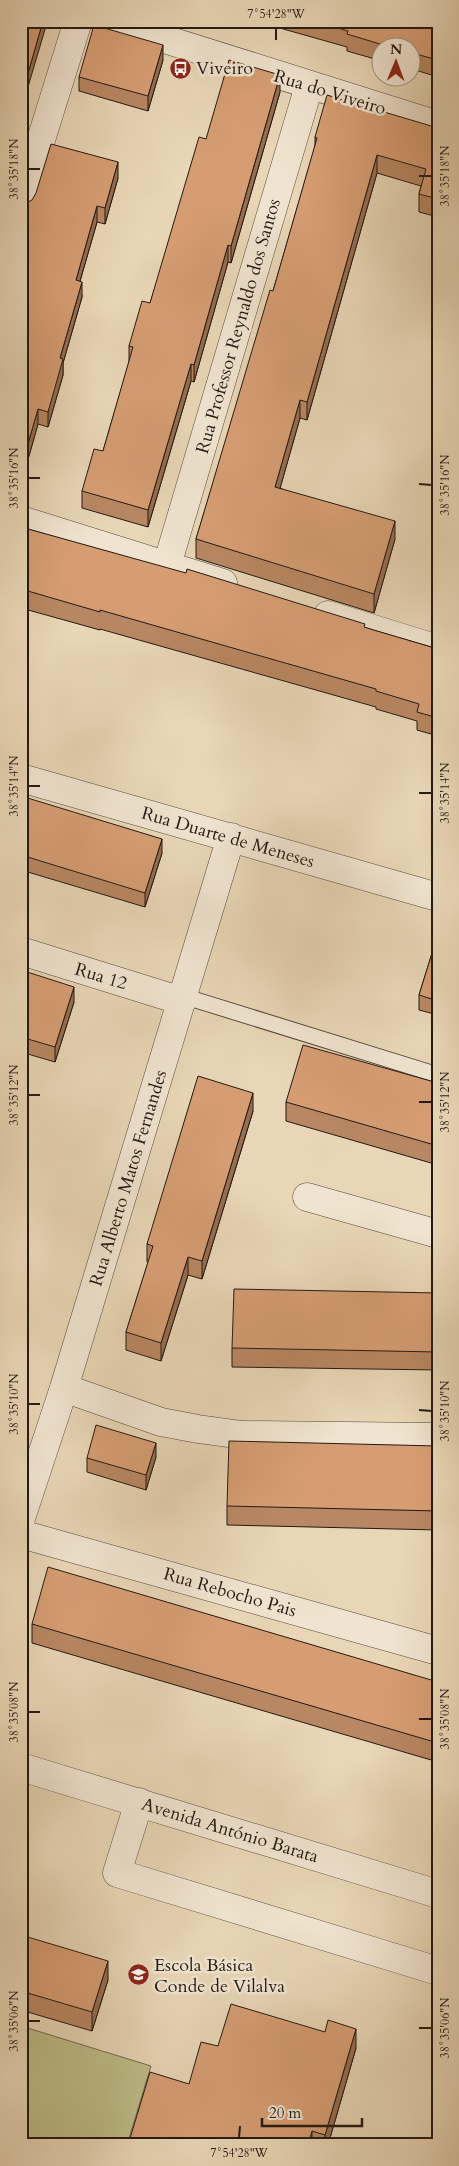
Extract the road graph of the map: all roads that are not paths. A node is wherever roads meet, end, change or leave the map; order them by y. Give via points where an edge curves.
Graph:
1 (78, 21) edge
2 (107, 21) edge
3 (309, 86) junction
4 (438, 126) edge
5 (21, 204) edge
6 (21, 520) edge
7 (167, 566) junction
8 (251, 592) edge
9 (307, 609) edge
10 (438, 649) edge
11 (21, 778) edge
12 (231, 837) junction
13 (436, 892) edge
14 (21, 951) edge
15 (182, 998) junction
16 (438, 1075) edge
17 (307, 1197) dead end
18 (438, 1234) edge
19 (64, 1388) junction
20 (438, 1437) edge
21 (21, 1518) edge
22 (21, 1534) edge
23 (438, 1651) edge
24 (21, 1767) edge
25 (139, 1802) junction
26 (438, 1894) edge
27 (438, 1970) edge

1 - 5 street
2 - 3 street, Rua do Viveiro
3 - 4 street, Rua do Viveiro
3 - 7 street, Rua Professor Reynaldo dos Santos
6 - 7 street
7 - 8 street
9 - 10 street
11 - 12 street, Rua Duarte de Meneses
12 - 13 street, Rua Duarte de Meneses
12 - 15 street, Rua Alberto Matos Fernandes
14 - 15 street, Rua 12
15 - 16 lane
15 - 19 street, Rua Alberto Matos Fernandes
17 - 18 street
19 - 20 street via 161,1422 198,1429 242,1434
19 - 21 street, Rua Alberto Matos Fernandes
22 - 23 street, Rua Rebocho Pais
24 - 25 street, Avenida António Barata
25 - 26 street, Avenida António Barata
25 - 27 street via 117,1873

